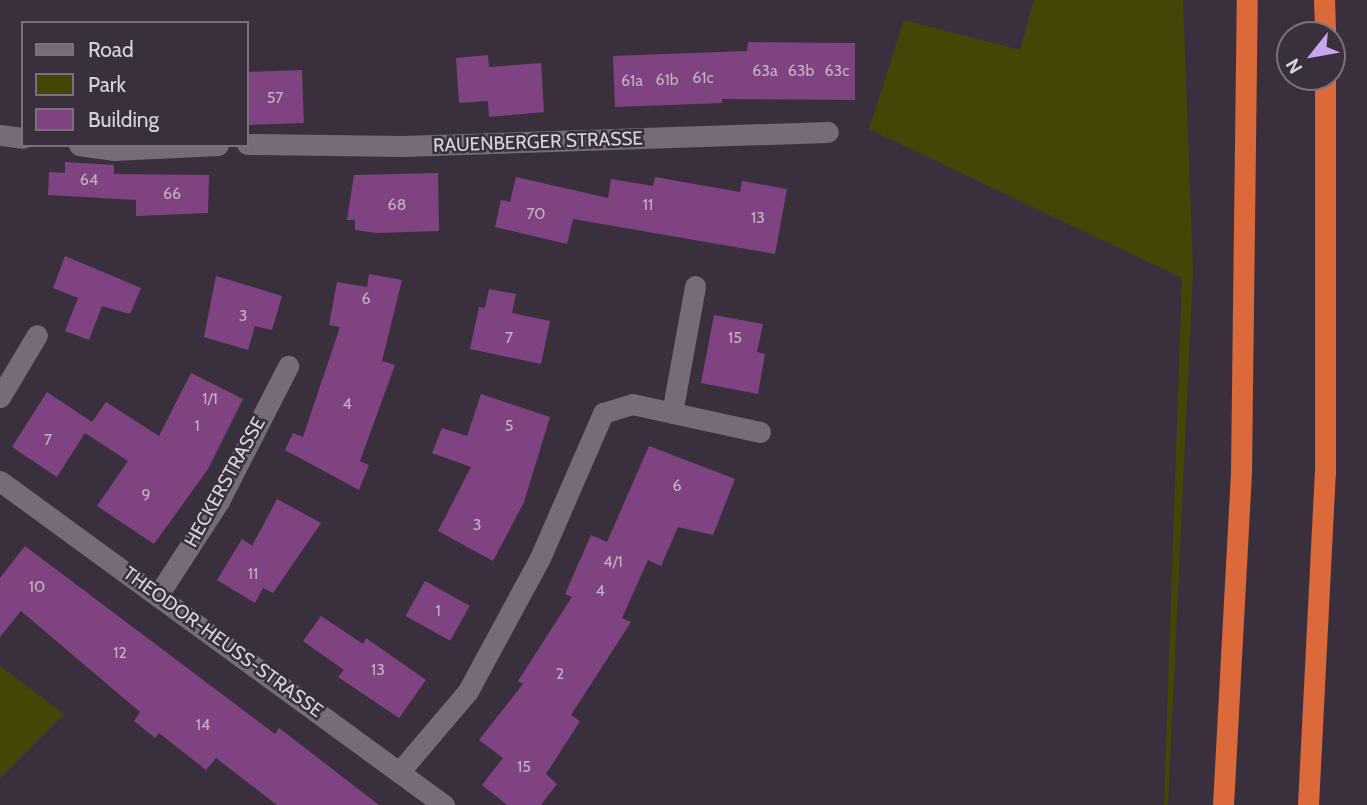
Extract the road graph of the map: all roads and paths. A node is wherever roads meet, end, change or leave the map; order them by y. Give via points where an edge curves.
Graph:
1 (1247, 0) edge
2 (1324, 0) edge
3 (1325, 21) edge
4 (1325, 91) edge
5 (828, 132) dead end
6 (0, 135) edge
7 (21, 138) edge
8 (248, 144) edge
9 (93, 147) edge
10 (176, 147) edge
11 (695, 286) dead end
12 (37, 335) dead end
13 (288, 366) dead end
14 (0, 397) edge
15 (671, 413) junction
16 (760, 432) dead end
17 (0, 481) edge
18 (158, 595) junction
19 (401, 770) junction
20 (444, 805) edge
21 (1223, 805) edge
22 (1308, 805) edge

1 - 21 highway via 1241,471
2 - 3 highway
4 - 22 highway via 1325,472
5 - 8 street, RAUENBERGER STRASSE via 404,146
6 - 7 street
9 - 10 street
11 - 15 street
12 - 14 street
13 - 18 street, HECKERSTRASSE via 219,501
15 - 16 street
15 - 19 street via 632,404 603,413 540,558 468,691
17 - 18 street, THEODOR-HEUSS-STRASSE
18 - 19 street, THEODOR-HEUSS-STRASSE
19 - 20 street, THEODOR-HEUSS-STRASSE

